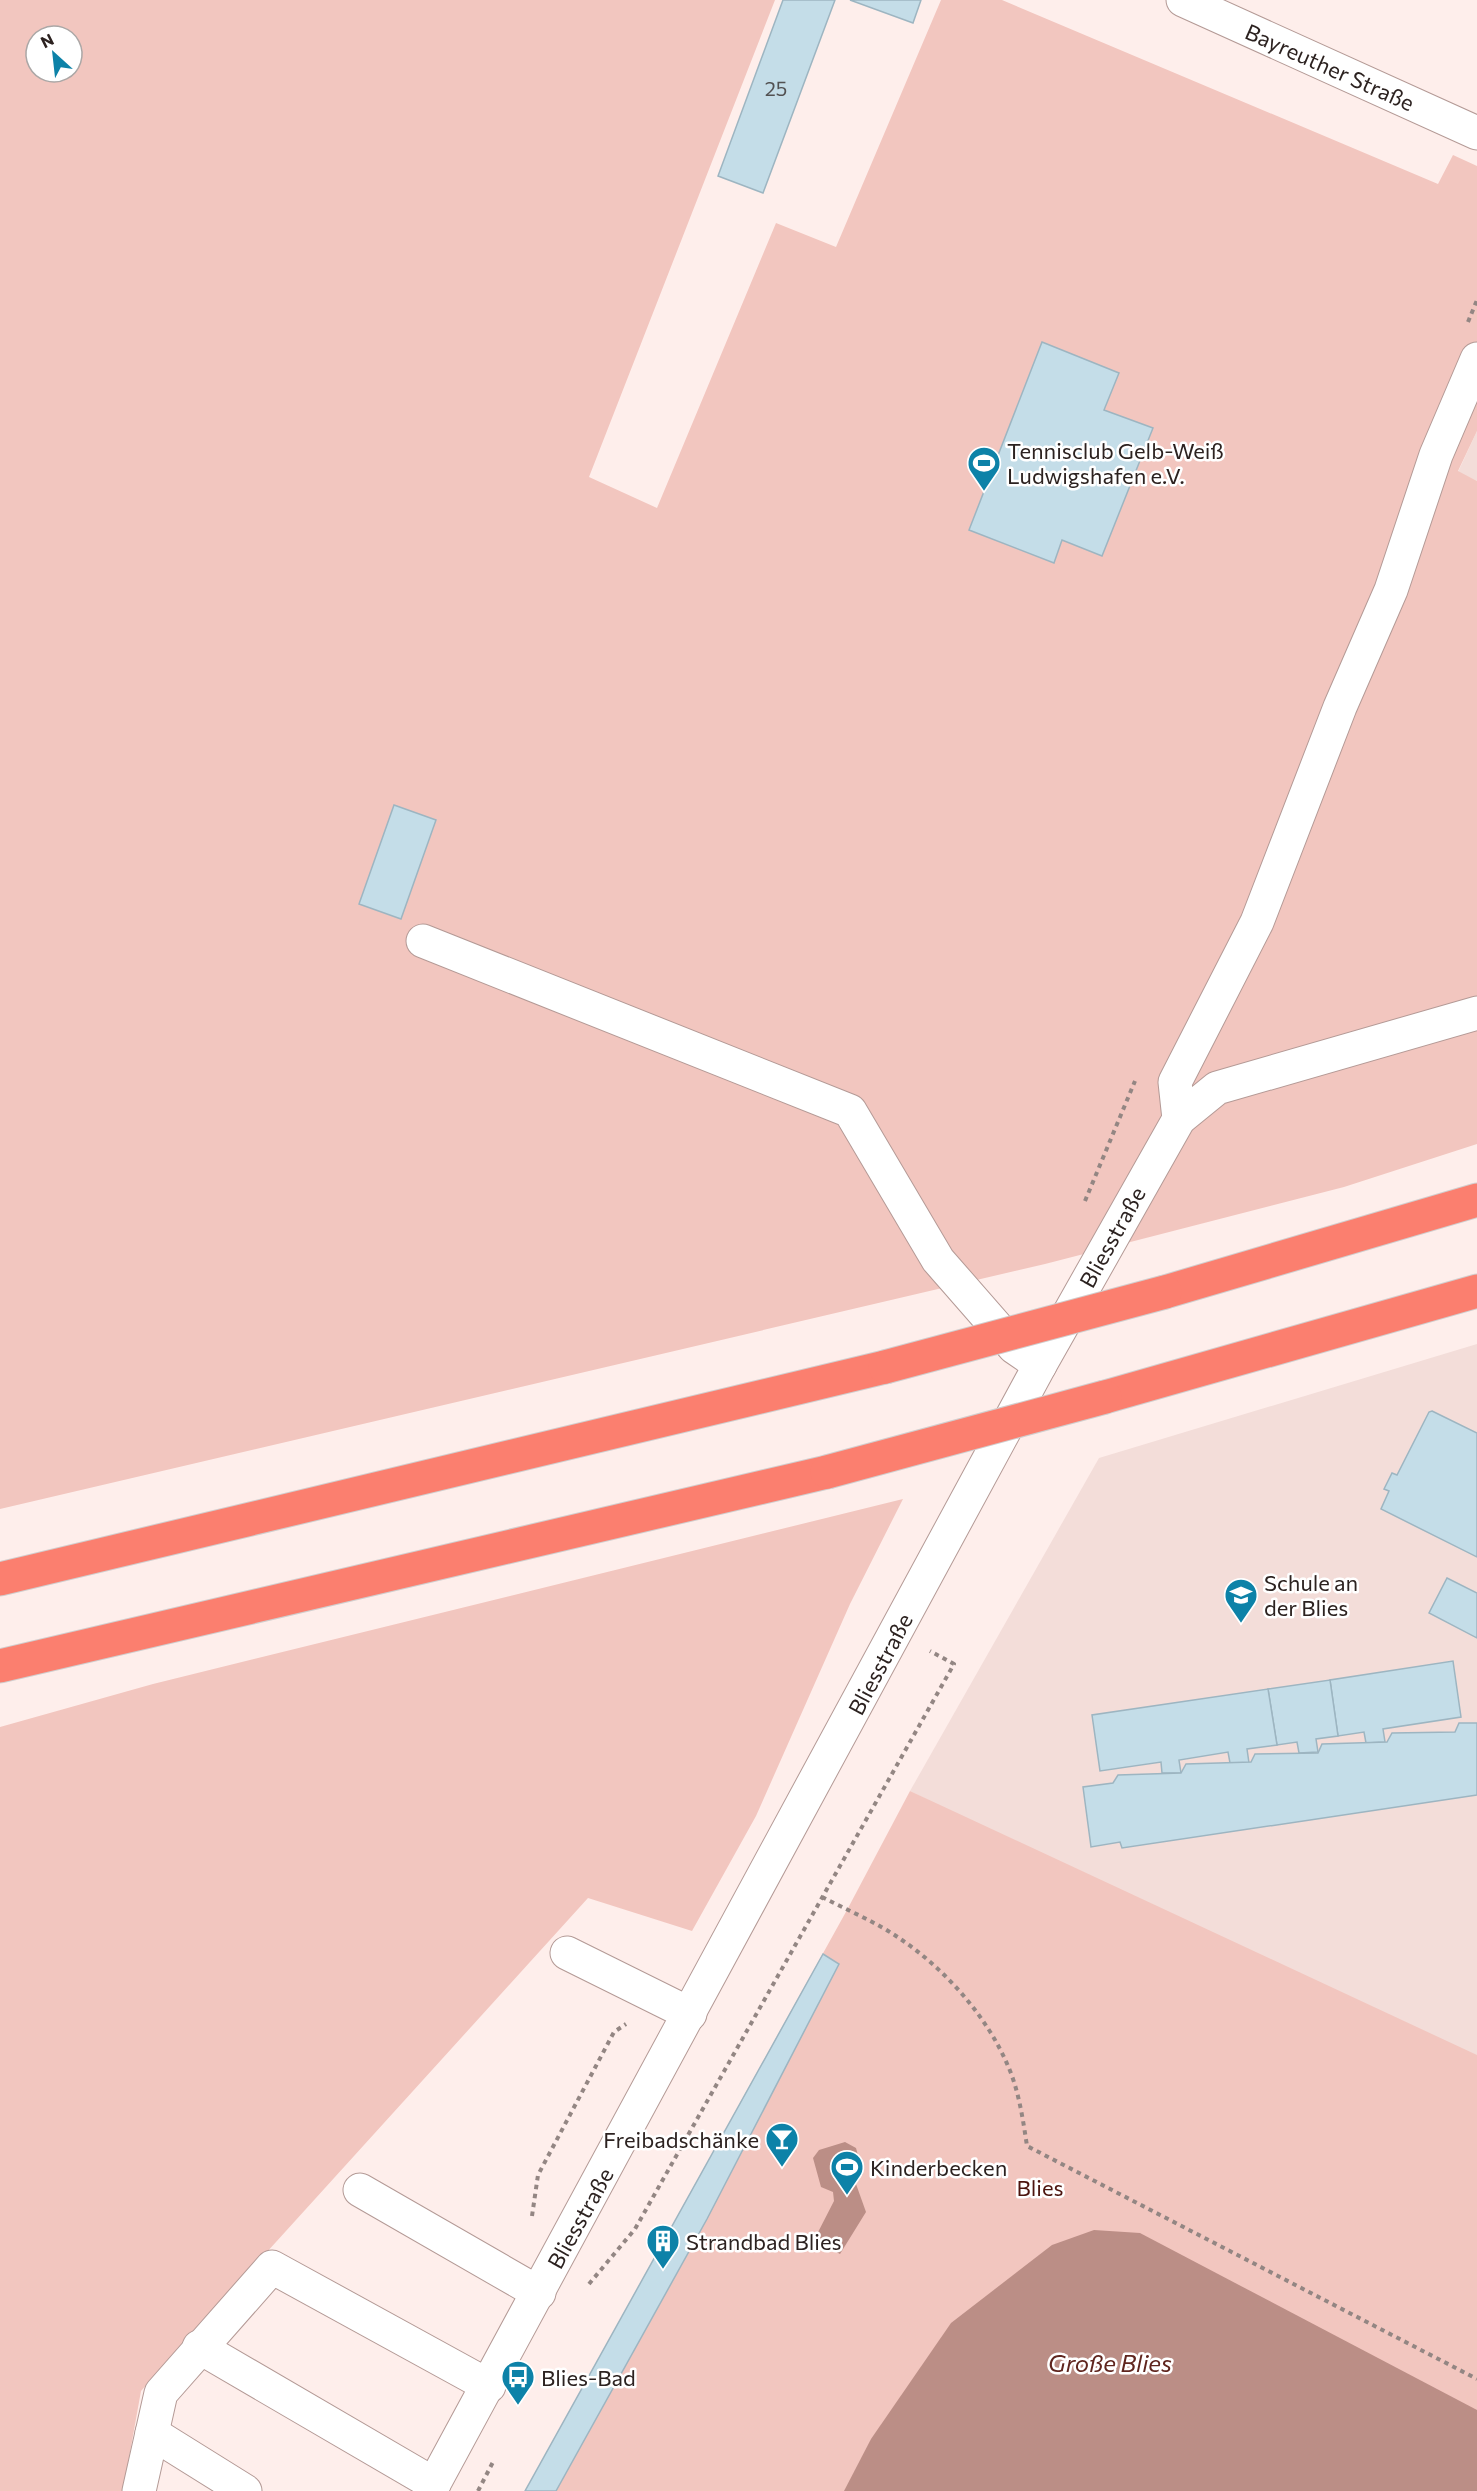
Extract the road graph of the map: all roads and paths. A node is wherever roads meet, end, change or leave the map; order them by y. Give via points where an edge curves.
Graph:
1 (1183, 0) edge
2 (1477, 133) edge
3 (1477, 359) edge
4 (423, 941) dead end
5 (1477, 1013) edge
6 (1179, 1119) junction
7 (1477, 1200) edge
8 (1477, 1291) edge
9 (1040, 1365) junction
10 (0, 1579) edge
11 (954, 1664) dead end
12 (0, 1666) edge
13 (822, 1897) junction
14 (567, 1953) dead end
15 (690, 2014) junction
16 (360, 2190) dead end
17 (539, 2293) junction
18 (582, 2293) dead end
19 (199, 2347) junction
20 (1477, 2379) edge
21 (489, 2386) junction
22 (152, 2433) junction
23 (495, 2460) dead end
24 (432, 2487) edge
25 (139, 2491) edge
26 (245, 2491) edge
27 (478, 2491) edge

1 - 2 street, Bayreuther Straße
3 - 6 street via 1436,455 1391,590 1340,707 1257,922 1175,1082
4 - 9 street via 850,1111 938,1260 1014,1347
5 - 6 street, Bliesstraße via 1217,1088
6 - 9 street, Bliesstraße
7 - 10 highway, bridge via 1165,1292 885,1367
8 - 12 highway, bridge via 827,1472
9 - 15 street, Bliesstraße
11 - 13 path
13 - 18 path via 635,2229
13 - 20 path via 897,1936 922,1954 957,1990 986,2026 1008,2066 1028,2146
14 - 15 street
15 - 17 street, Bliesstraße
16 - 17 street
17 - 21 street, Bliesstraße
19 - 21 street via 272,2267
19 - 22 street via 161,2392
19 - 24 street
21 - 24 street, Bliesstraße
22 - 25 street
22 - 26 street
23 - 27 path

